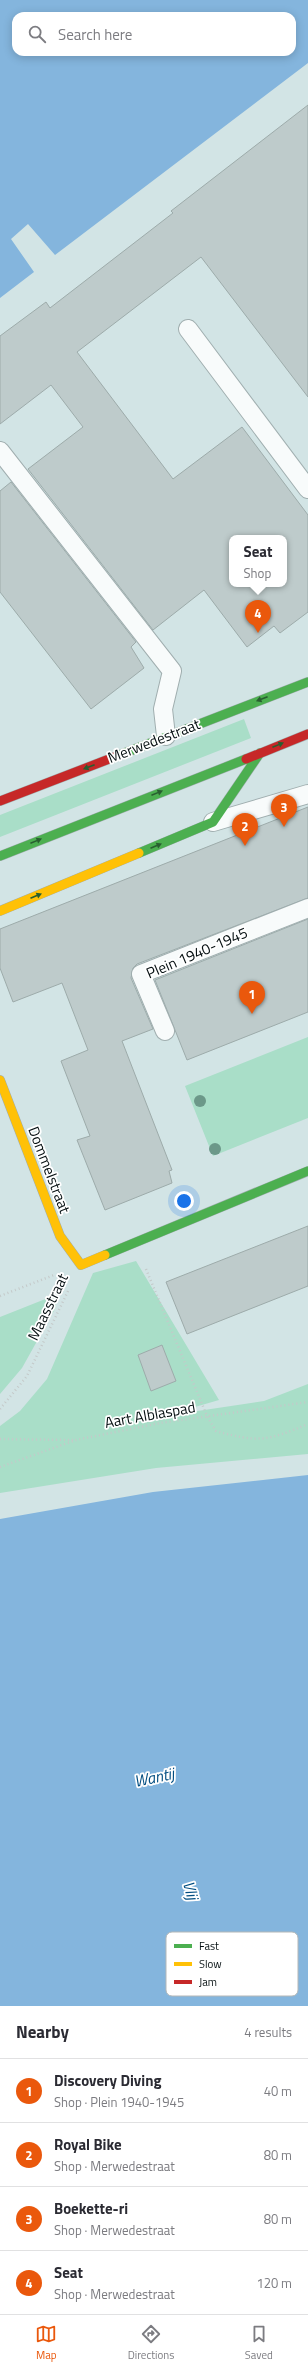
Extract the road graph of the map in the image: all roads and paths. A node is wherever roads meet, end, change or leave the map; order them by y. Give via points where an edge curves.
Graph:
1 (188, 329) dead end
2 (0, 451) edge
3 (308, 489) edge
4 (308, 682) edge
5 (308, 734) edge
6 (166, 736) junction
7 (260, 753) junction
8 (308, 794) edge
9 (0, 801) edge
10 (213, 822) junction
11 (0, 856) edge
12 (308, 908) edge
13 (0, 911) edge
14 (165, 1031) dead end
15 (0, 1080) edge
16 (308, 1171) edge
17 (135, 1242) junction
18 (81, 1265) junction
19 (0, 1296) edge
20 (308, 1402) edge
21 (0, 1409) edge
22 (207, 1416) junction
23 (308, 1424) edge
24 (0, 1439) edge
25 (76, 1440) junction
26 (0, 1467) edge

1 - 3 lane
2 - 6 lane via 172,671 163,709
4 -> 6 street, Merwedestraat
7 -> 5 street
6 -> 9 street, Merwedestraat
7 - 10 street
11 -> 7 street
8 - 10 lane
13 -> 10 street
12 - 14 lane, Plein 1940-1945 via 141,974
15 - 18 street, Dommelstraat via 60,1236
16 - 17 street
17 - 18 street
17 - 22 path
18 - 19 path, Maasstraat
18 - 21 path, Maasstraat via 27,1376
20 - 22 path, Aart Alblaspad
22 - 23 path via 216,1431 247,1440 276,1438
22 - 25 path, Aart Alblaspad
24 - 25 path
25 - 26 path, Aart Alblaspad

